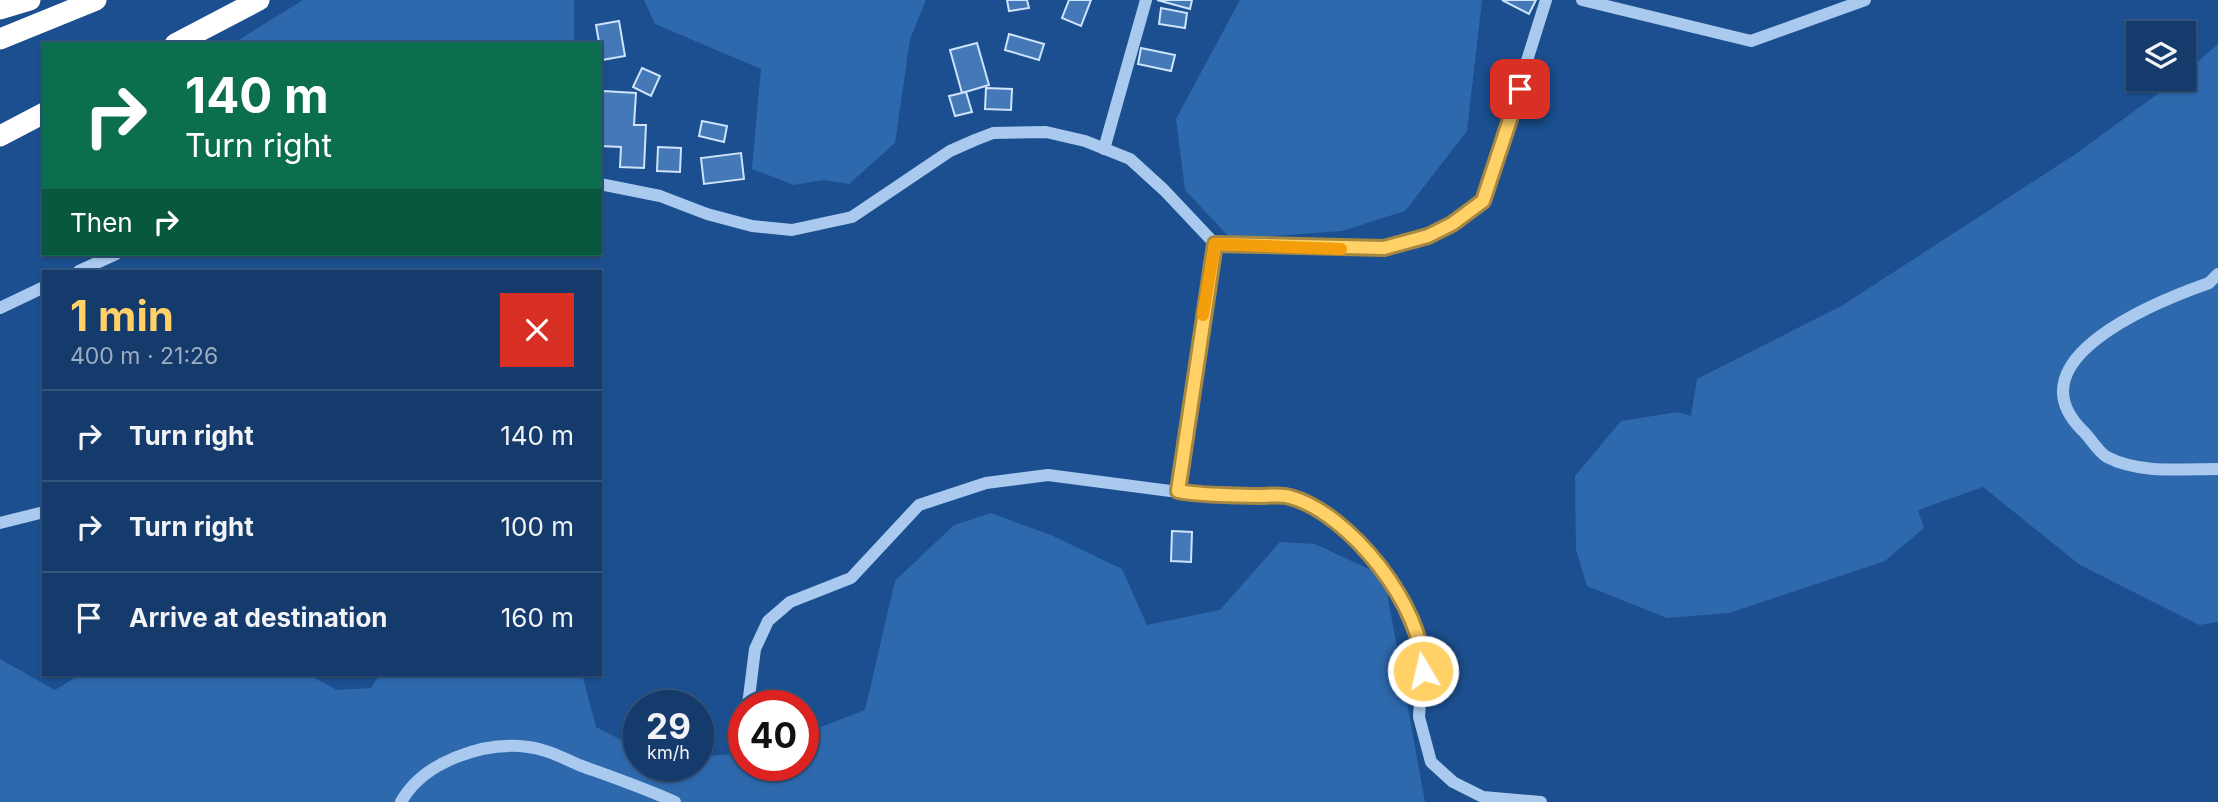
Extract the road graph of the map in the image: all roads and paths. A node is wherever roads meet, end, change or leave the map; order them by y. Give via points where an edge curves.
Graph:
1 (30, 0) edge
2 (96, 0) edge
3 (259, 0) edge
4 (1146, 0) edge
5 (1546, 0) edge
6 (1582, 0) edge
7 (1865, 0) edge
8 (0, 9) edge
9 (0, 39) edge
10 (179, 42) edge
11 (42, 114) edge
12 (0, 136) edge
13 (1104, 149) junction
14 (602, 184) edge
15 (1215, 244) junction
16 (112, 256) edge
17 (81, 270) edge
18 (2218, 274) edge
19 (42, 288) edge
20 (0, 308) edge
21 (2218, 469) edge
22 (1178, 491) junction
23 (42, 512) edge
24 (0, 523) edge
25 (750, 690) edge
26 (401, 802) edge
27 (676, 802) edge
28 (1541, 802) edge

1 - 8 highway
2 - 9 highway
3 - 10 highway
4 - 13 street
5 - 15 street via 1483,201 1452,224 1384,248
6 - 7 street via 1751,41
11 - 12 highway
13 - 14 street via 1046,132 993,133 950,151 852,217 792,230 752,226 660,196
13 - 15 street via 1129,159 1146,173
15 - 22 street
16 - 17 street
18 - 21 street via 2209,283 2108,330 2071,366 2061,392 2068,415 2105,457 2136,467
19 - 20 street
22 - 25 street via 1048,475 986,483 919,505 852,578 790,602 768,621 755,649
22 - 28 street via 1289,496 1327,512 1370,555 1413,626 1423,656 1419,717 1431,762 1453,782 1483,797
23 - 24 street
26 - 27 street via 418,778 442,764 475,752 515,746 545,751

